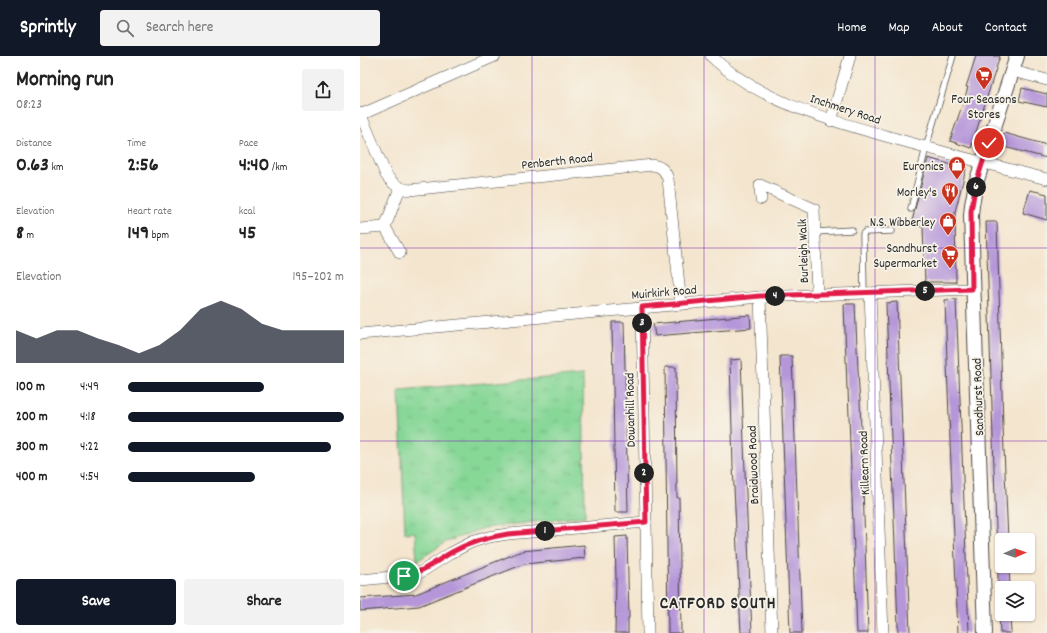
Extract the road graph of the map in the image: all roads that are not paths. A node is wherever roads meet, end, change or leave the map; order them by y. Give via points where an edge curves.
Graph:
1 (495, 56) edge
2 (711, 56) edge
3 (850, 56) edge
4 (953, 56) edge
5 (1017, 56) edge
6 (1012, 71) junction
7 (1047, 80) edge
8 (360, 115) edge
9 (831, 121) junction
10 (926, 147) junction
11 (983, 163) junction
12 (1047, 179) edge
13 (400, 188) junction
14 (761, 199) dead end
15 (911, 209) dead end
16 (385, 227) junction
17 (360, 229) edge
18 (852, 230) dead end
19 (892, 231) dead end
20 (815, 232) junction
21 (400, 253) dead end
22 (972, 289) junction
23 (867, 293) junction
24 (817, 294) junction
25 (760, 296) junction
26 (681, 304) junction
27 (642, 307) junction
28 (360, 334) edge
29 (646, 522) junction
30 (360, 580) edge
31 (648, 633) edge
32 (772, 633) edge
33 (883, 633) edge
34 (985, 633) edge

1 - 8 street
2 - 9 street, Inchmery Road via 724,68 752,86
3 - 9 street
4 - 10 lane
5 - 6 street, Sandhurst Road
6 - 7 street
6 - 11 street, Sandhurst Road
8 - 13 street via 386,174 392,183
9 - 10 street, Inchmery Road
10 - 11 street, Inchmery Road
10 - 15 lane
11 - 12 street, Inchmery Road
11 - 22 street, Sandhurst Road via 971,211
13 - 16 street
13 - 26 street, Penberth Road via 409,190 660,166 665,170 668,179
14 - 20 street, Burleigh Walk via 760,185 814,209
16 - 17 street
16 - 21 street
18 - 20 lane
19 - 23 lane via 863,234
20 - 24 street, Burleigh Walk
22 - 23 street, Muirkirk Road
22 - 34 street, Sandhurst Road
23 - 24 street, Muirkirk Road
23 - 33 street, Killearn Road
24 - 25 street, Muirkirk Road
25 - 26 street, Muirkirk Road
25 - 32 street, Braidwood Road
26 - 27 street, Muirkirk Road
27 - 28 street, Muirkirk Road
27 - 29 street, Dowanhill Road
29 - 30 street via 488,537 456,550 413,575
29 - 31 street, Dowanhill Road

